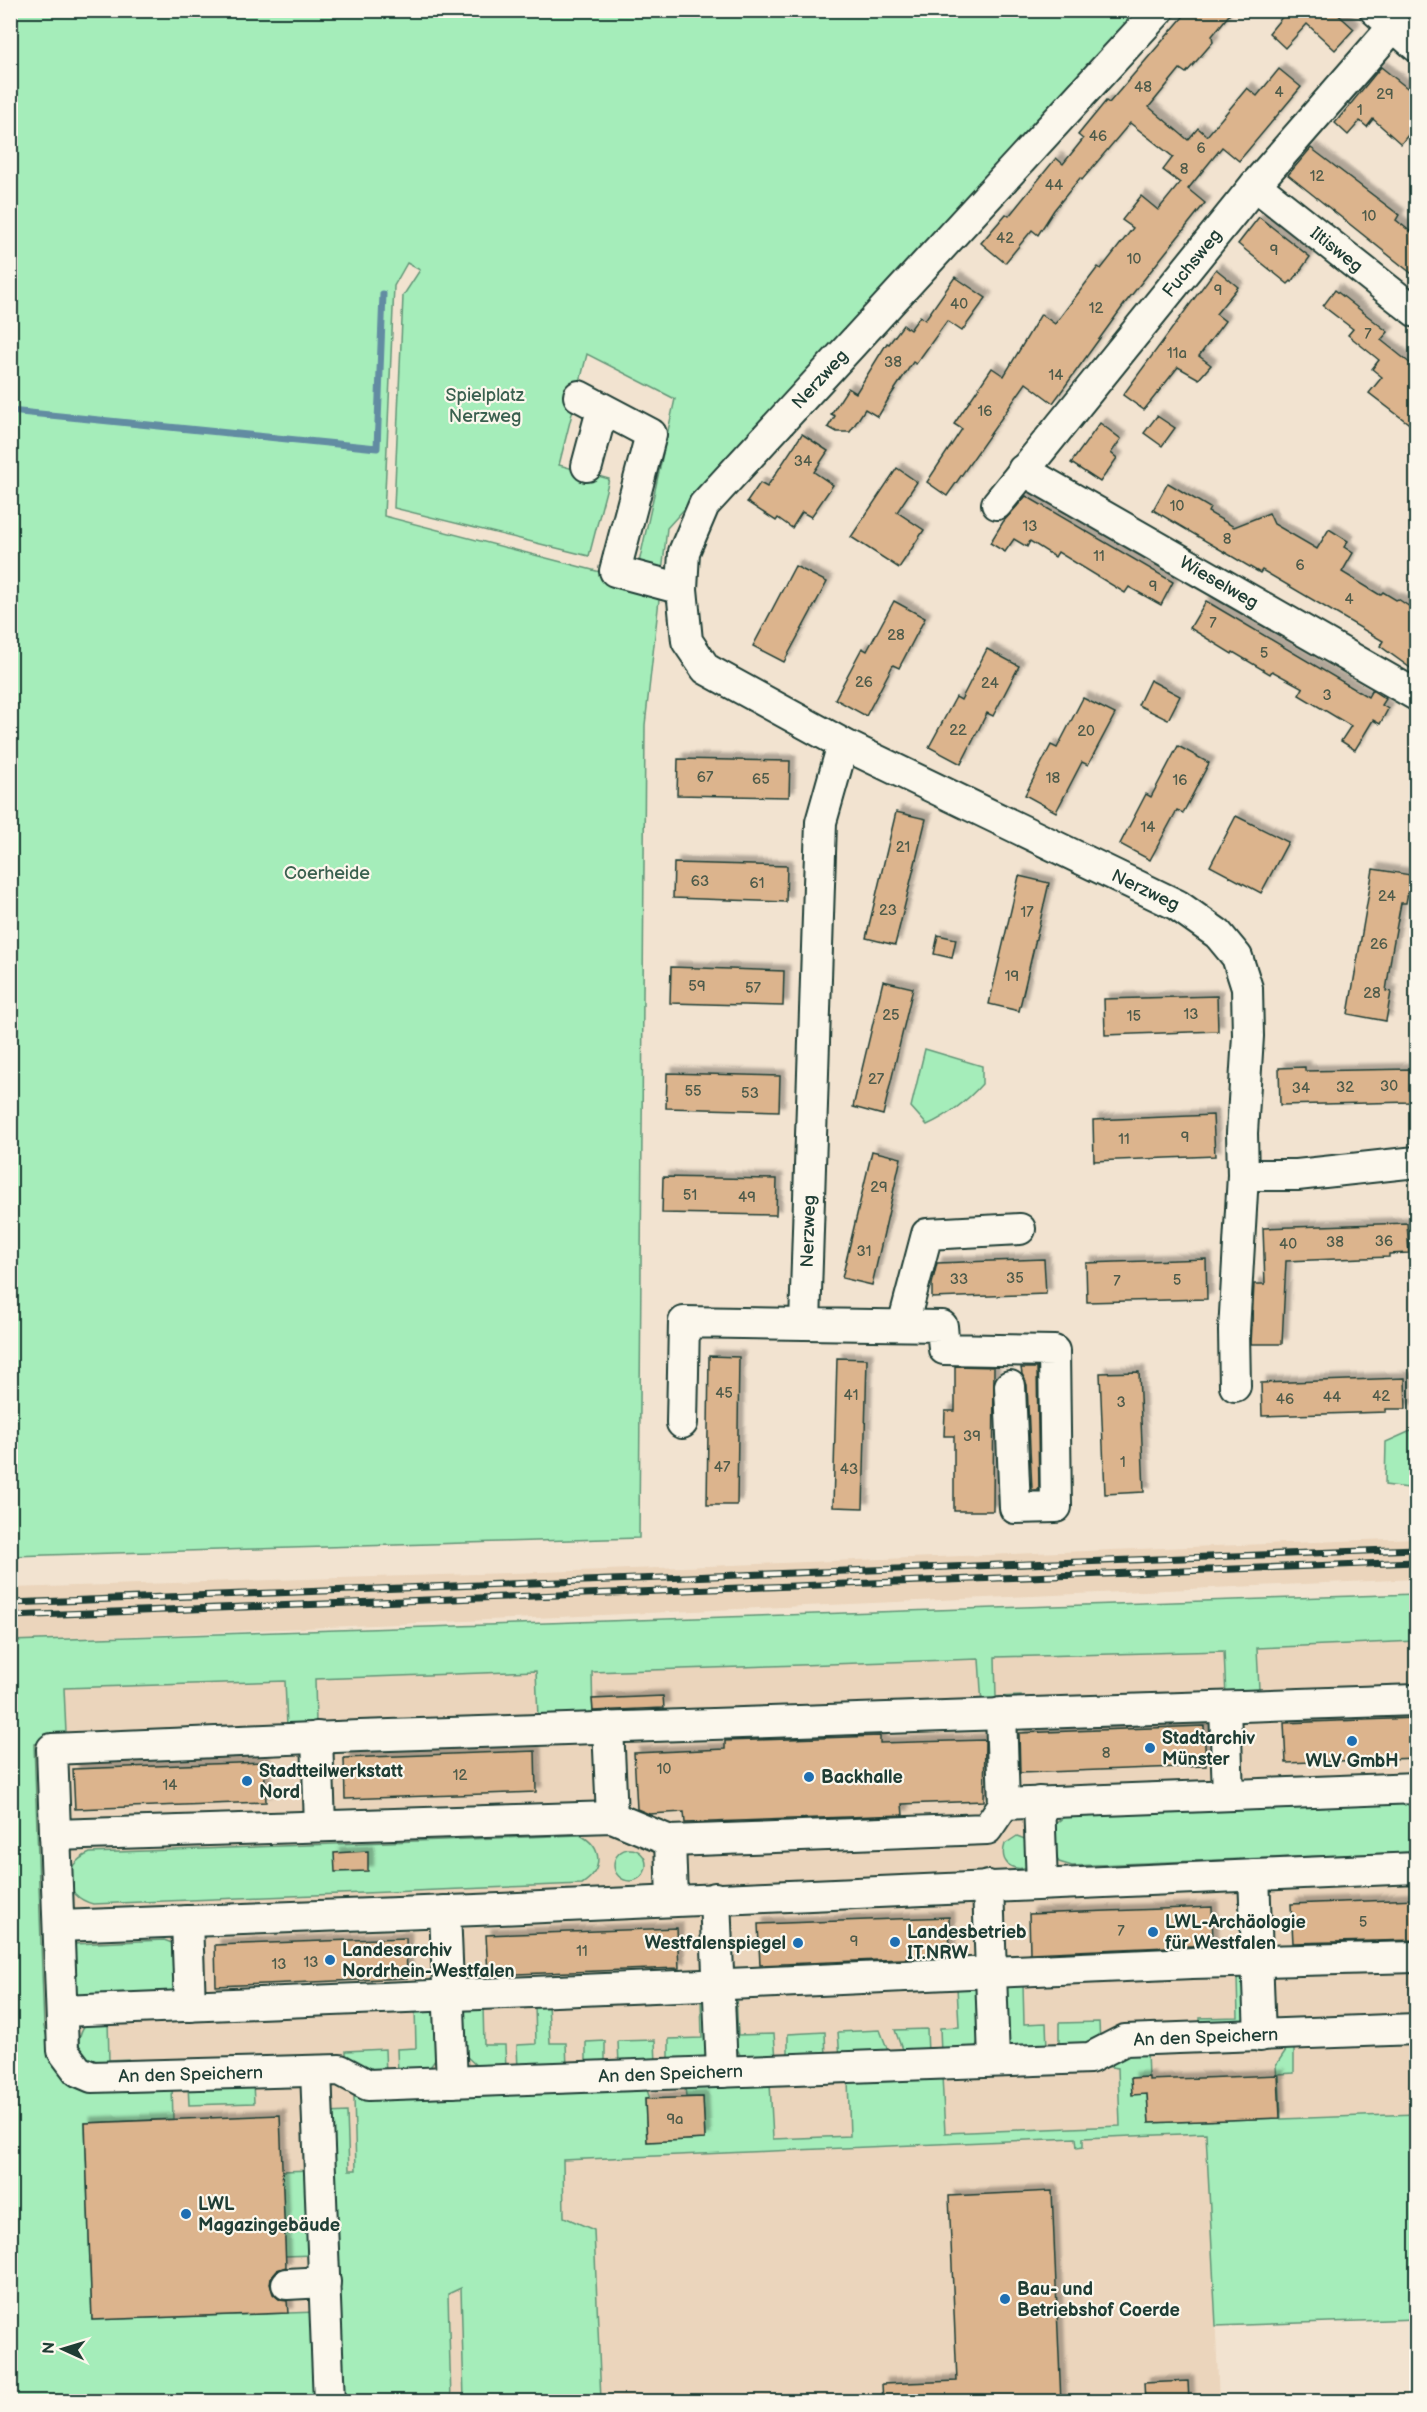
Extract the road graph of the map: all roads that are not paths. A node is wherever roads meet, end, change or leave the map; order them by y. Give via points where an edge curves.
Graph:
1 (1159, 10) edge
2 (1384, 19) edge
3 (1416, 46) edge
4 (1255, 185) junction
5 (1416, 312) edge
6 (587, 466) dead end
7 (1023, 470) junction
8 (997, 504) dead end
9 (682, 589) junction
10 (1416, 695) edge
11 (843, 744) junction
12 (1416, 1162) edge
13 (1243, 1175) junction
14 (1020, 1229) dead end
15 (805, 1324) junction
16 (903, 1326) junction
17 (1010, 1386) dead end
18 (1235, 1386) dead end
19 (682, 1424) dead end
20 (1416, 1700) edge
21 (1225, 1707) junction
22 (1001, 1713) junction
23 (608, 1727) junction
24 (317, 1737) junction
25 (1416, 1788) edge
26 (1228, 1795) junction
27 (1039, 1802) junction
28 (1004, 1804) junction
29 (612, 1817) junction
30 (320, 1826) junction
31 (56, 1835) junction
32 (670, 1841) junction
33 (1416, 1868) edge
34 (1254, 1875) junction
35 (1042, 1884) junction
36 (988, 1886) junction
37 (715, 1898) junction
38 (672, 1899) junction
39 (445, 1911) junction
40 (187, 1921) junction
41 (59, 1926) junction
42 (1416, 1957) edge
43 (1257, 1961) junction
44 (991, 1973) junction
45 (719, 1985) junction
46 (449, 1995) junction
47 (190, 2006) junction
48 (62, 2011) junction
49 (1416, 2029) edge
50 (1260, 2036) junction
51 (994, 2060) junction
52 (316, 2071) junction
53 (722, 2072) junction
54 (452, 2082) junction
55 (325, 2282) junction
56 (287, 2284) dead end
57 (329, 2402) edge

1 - 9 street, Nerzweg via 704,505 684,552
2 - 3 street
2 - 4 street, Fuchsweg
4 - 5 street, Iltisweg
4 - 7 street, Fuchsweg
6 - 9 street via 590,403 651,434 615,571
7 - 8 street, Fuchsweg
7 - 10 street, Wieselweg
9 - 11 street, Nerzweg via 687,641 706,669
11 - 13 street, Nerzweg via 1177,905 1218,934 1237,957 1247,988
11 - 15 street, Nerzweg via 821,822
12 - 13 street via 1297,1175
13 - 18 street, Nerzweg via 1234,1331
14 - 16 street via 927,1234
15 - 16 street
15 - 19 street via 684,1322
16 - 17 street via 942,1326 944,1349 1054,1351 1056,1507 1015,1508
20 - 21 street, An den Speichern
21 - 22 street, An den Speichern
21 - 26 street
22 - 23 street, An den Speichern
22 - 28 street
23 - 24 street, An den Speichern
23 - 29 street
24 - 30 street
24 - 31 street, An den Speichern via 52,1749
25 - 26 street
26 - 27 street
27 - 28 street
27 - 35 street
28 - 32 street via 987,1829
29 - 30 street
29 - 32 street
30 - 31 street
31 - 41 street, An den Speichern
32 - 38 street
33 - 34 street
34 - 35 street
34 - 43 street
35 - 36 street
36 - 37 street
36 - 44 street
37 - 38 street
37 - 45 street
38 - 39 street
39 - 40 street
39 - 46 street
40 - 41 street
40 - 47 street
41 - 48 street, An den Speichern
42 - 43 street
43 - 44 street
43 - 50 street
44 - 45 street
44 - 51 street
45 - 46 street
45 - 53 street
46 - 47 street
46 - 54 street
47 - 48 street
48 - 52 street, An den Speichern via 63,2051 78,2071 92,2077
49 - 50 street, An den Speichern
50 - 51 street, An den Speichern via 1125,2040 1090,2058
51 - 53 street, An den Speichern
52 - 54 street, An den Speichern via 340,2070 368,2085
52 - 55 street
53 - 54 street, An den Speichern
55 - 56 street
55 - 57 street

